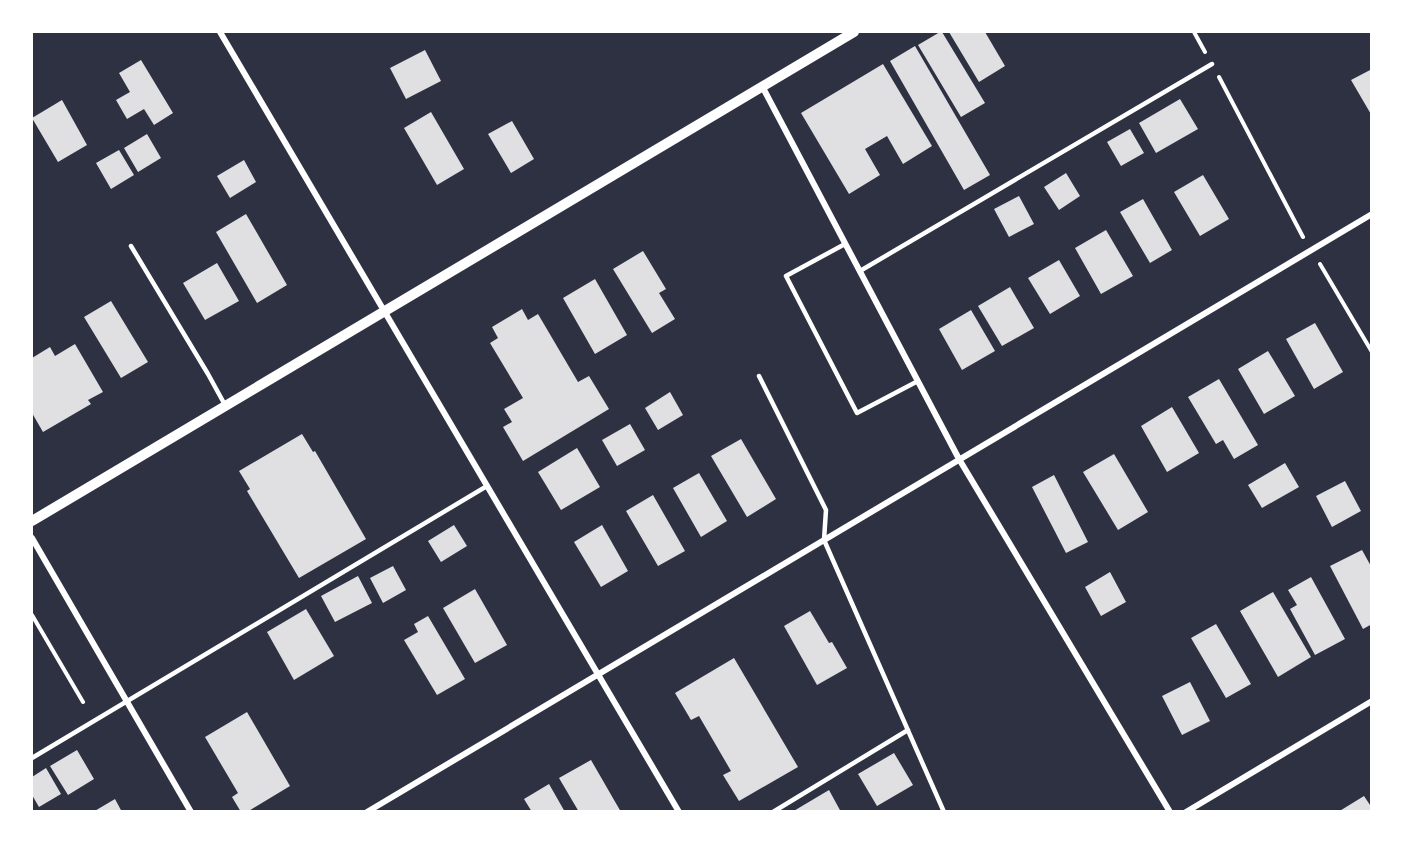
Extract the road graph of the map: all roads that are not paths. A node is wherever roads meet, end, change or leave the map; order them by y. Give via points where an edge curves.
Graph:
1 (220, 32) edge
2 (854, 32) edge
3 (1212, 64) road end
4 (762, 86) junction
5 (1371, 214) edge
6 (846, 244) junction
7 (131, 246) dead end
8 (860, 272) junction
9 (384, 311) junction
10 (759, 376) dead end
11 (918, 381) junction
12 (225, 405) junction
13 (959, 459) junction
14 (487, 486) junction
15 (32, 521) edge
16 (32, 538) edge
17 (824, 540) junction
18 (598, 674) junction
19 (126, 702) junction
20 (1371, 702) edge
21 (908, 730) junction
22 (32, 758) edge
23 (191, 812) edge
24 (367, 812) edge
25 (679, 812) edge
26 (773, 812) edge
27 (944, 812) edge
28 (1170, 812) edge
29 (1186, 812) edge

1 - 9 street
2 - 4 street
3 - 8 lane
4 - 6 street
4 - 9 street
5 - 13 street
6 - 8 street
6 - 11 lane via 786,276 857,413
7 - 12 lane
8 - 11 street
9 - 12 street
9 - 14 street
10 - 17 lane via 826,510
11 - 13 street
12 - 15 street
13 - 17 street
13 - 28 street
14 - 18 street
14 - 19 lane
16 - 19 street
17 - 18 street
17 - 21 lane
18 - 24 street
18 - 25 street
19 - 22 lane
19 - 23 street
20 - 29 street
21 - 26 lane
21 - 27 lane

